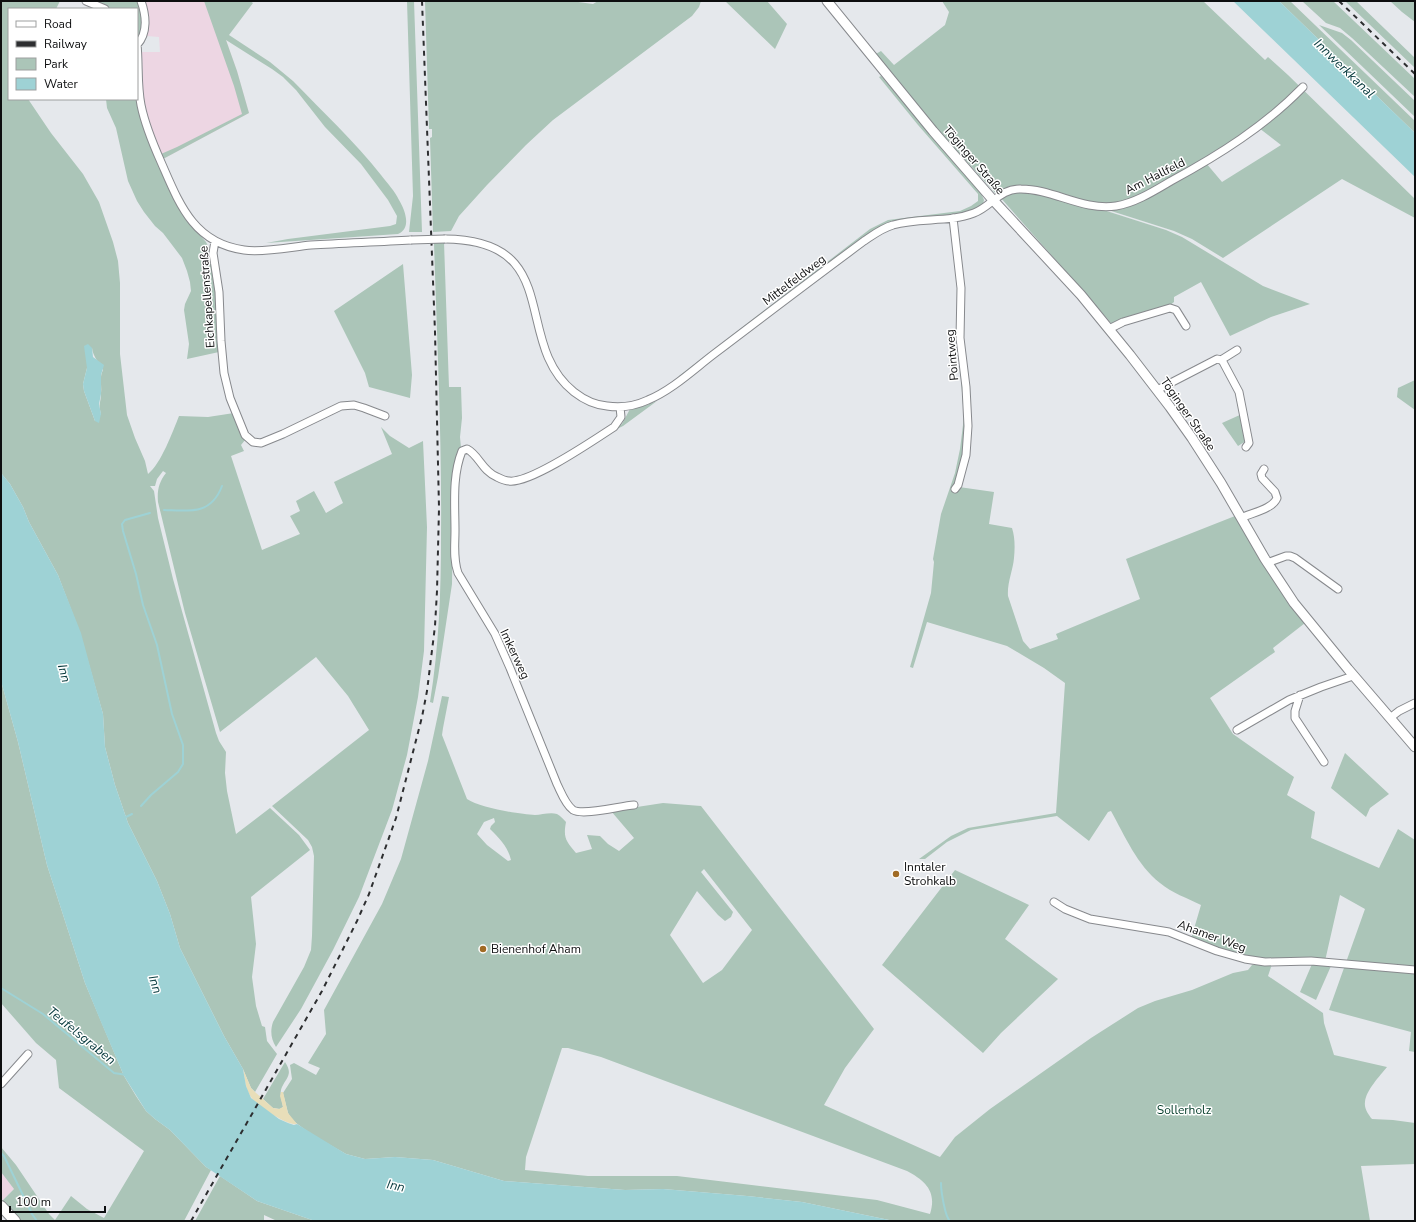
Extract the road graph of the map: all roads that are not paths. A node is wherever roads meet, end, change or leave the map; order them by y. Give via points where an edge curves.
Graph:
1 (86, 1) edge
2 (141, 1) edge
3 (827, 1) edge
4 (103, 8) edge
5 (138, 44) edge
6 (138, 86) edge
7 (1303, 87) dead end
8 (993, 200) junction
9 (953, 218) junction
10 (215, 241) junction
11 (1186, 326) dead end
12 (1109, 329) junction
13 (1237, 350) dead end
14 (1221, 360) junction
15 (1157, 390) junction
16 (620, 407) junction
17 (386, 416) dead end
18 (1246, 447) dead end
19 (1264, 469) dead end
20 (955, 489) dead end
21 (1241, 518) junction
22 (1268, 563) junction
23 (1338, 588) dead end
24 (1354, 676) junction
25 (1300, 695) junction
26 (1415, 704) edge
27 (1390, 718) junction
28 (1237, 730) dead end
29 (1415, 747) edge
30 (1324, 762) dead end
31 (634, 805) dead end
32 (1054, 902) dead end
33 (1415, 970) edge
34 (28, 1054) dead end
35 (1, 1084) edge
36 (1, 1206) edge
37 (15, 1221) edge

1 - 4 street
2 - 5 street, Eichkapellenstraße via 145,34
3 - 8 street, Töginger Straße
6 - 10 street, Eichkapellenstraße via 148,128 183,210 200,230
7 - 8 street, Am Hallfeld via 1279,110 1234,144 1205,163 1129,202 1099,207 1034,190 1020,189 1008,191
8 - 9 street, Mittelfeldweg via 985,208
8 - 12 street, Töginger Straße
9 - 16 street, Mittelfeldweg via 896,224 880,230 667,389 649,400
9 - 20 street, Pointweg via 961,288 960,338 968,426 966,455
10 - 16 street, Mittelfeldweg, bridge via 252,251 358,242 445,239 473,240 491,246 509,258 522,274 529,289 547,356 556,374 576,394 589,401
10 - 17 street, Eichkapellenstraße via 213,253 219,292 223,368 230,398 245,435 253,442 261,443 341,406 354,405
11 - 12 street via 1176,310 1170,308 1123,322
12 - 15 street, Töginger Straße
13 - 14 street
14 - 15 street via 1217,359
14 - 18 street via 1239,392 1249,443
15 - 21 street, Töginger Straße via 1202,454
16 - 31 street, Imkerweg via 620,417 614,427 524,479 509,482 491,474 473,452 464,449 455,479 455,554 458,574 495,634 566,802 578,812
19 - 21 street via 1262,478 1275,492 1276,502
21 - 22 street, Töginger Straße
22 - 23 street via 1290,556
22 - 24 street, Töginger Straße via 1294,603
24 - 25 street
24 - 27 street, Töginger Straße
25 - 28 street
25 - 30 street via 1295,718
26 - 27 street
27 - 29 street, Töginger Straße
32 - 33 street, Ahamer Weg via 1090,919 1169,932 1245,959 1266,962 1311,961
34 - 35 street
36 - 37 main road

